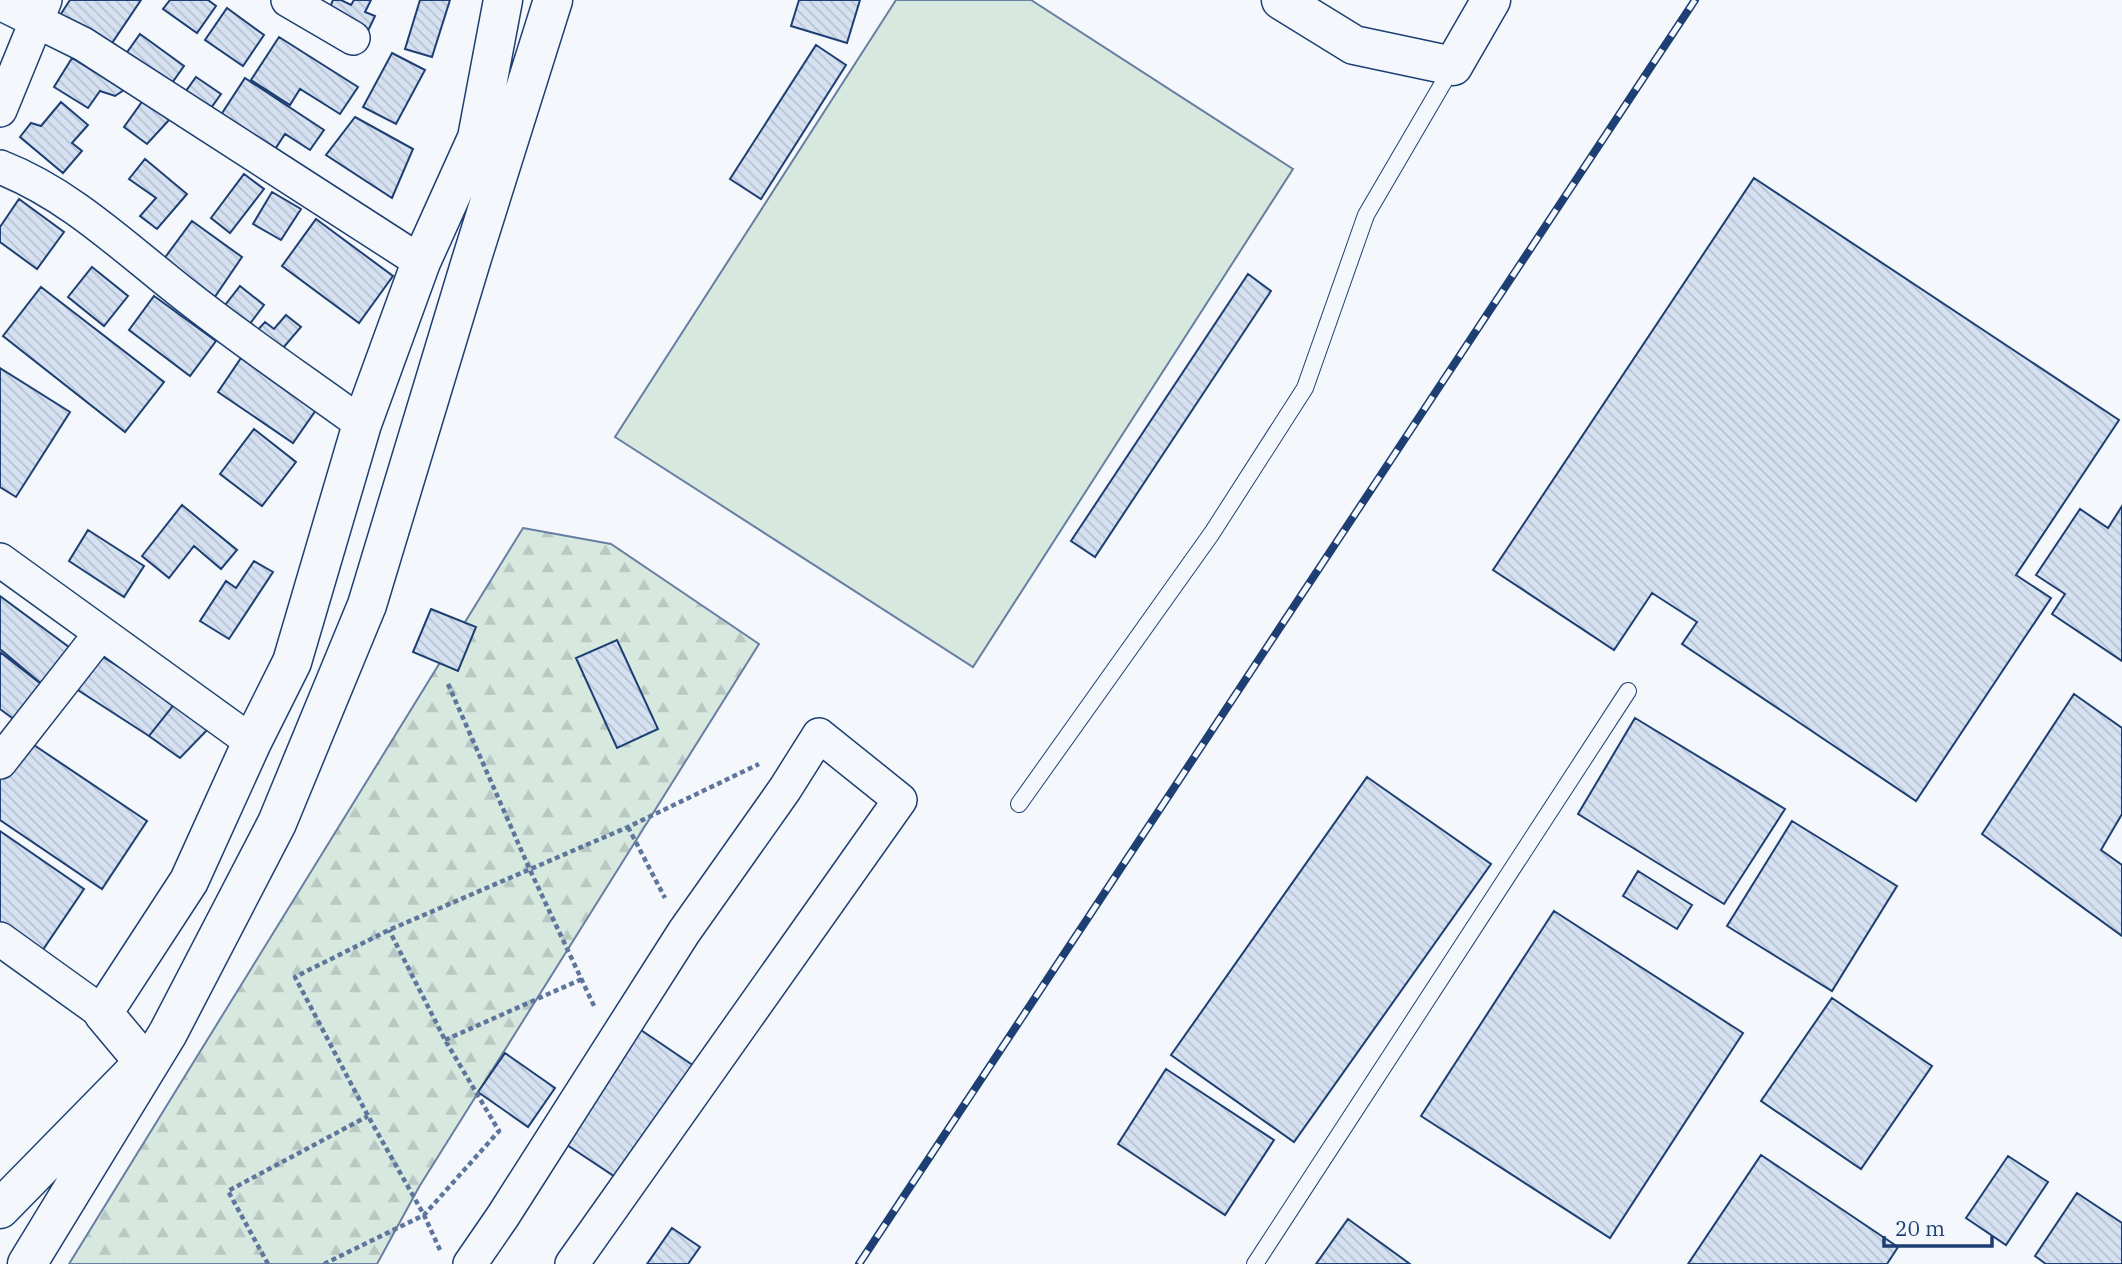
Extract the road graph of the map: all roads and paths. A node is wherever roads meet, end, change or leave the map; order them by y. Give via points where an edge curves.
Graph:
1 (288, 0) edge
2 (503, 0) edge
3 (553, 0) edge
4 (1281, 0) edge
5 (1491, 0) edge
6 (0, 2) edge
7 (41, 10) edge
8 (353, 38) dead end
9 (1453, 66) junction
10 (0, 110) edge
11 (0, 167) edge
12 (421, 262) junction
13 (362, 424) junction
14 (0, 560) edge
15 (101, 633) junction
16 (448, 684) dead end
17 (1628, 691) dead end
18 (252, 742) junction
19 (0, 762) edge
20 (760, 764) dead end
21 (1019, 804) dead end
22 (628, 827) junction
23 (530, 870) junction
24 (389, 930) junction
25 (684, 932) junction
26 (0, 939) edge
27 (582, 979) junction
28 (103, 1013) junction
29 (445, 1040) junction
30 (611, 1048) junction
31 (368, 1116) junction
32 (0, 1209) edge
33 (424, 1215) junction
34 (455, 1258) edge
35 (27, 1264) edge
36 (268, 1264) edge
37 (324, 1264) edge
38 (572, 1264) edge
39 (1255, 1264) edge

1 - 8 street
2 - 12 main road via 477,138
3 - 35 main road via 367,605 282,810 168,1033
4 - 9 main road via 1354,45
5 - 9 main road
6 - 7 street
7 - 10 street
7 - 12 street via 83,44
9 - 21 lane via 1366,215 1305,388 1212,533
11 - 13 street via 29,178 86,215 190,299
12 - 13 main road
13 - 18 main road via 292,662
14 - 15 street
15 - 18 street
15 - 19 street
16 - 23 path
17 - 39 lane
18 - 28 main road via 189,881
20 - 22 path
22 - 23 path
22 - 25 path
23 - 24 path
23 - 27 path
24 - 29 path
24 - 31 path via 295,977
25 - 30 street
25 - 38 street via 820,735 900,800
26 - 28 street
27 - 29 path
27 - 30 path
28 - 32 main road via 144,1062
29 - 33 path via 499,1131
30 - 34 street
31 - 33 path
31 - 36 path via 228,1191
33 - 34 path
33 - 37 path

